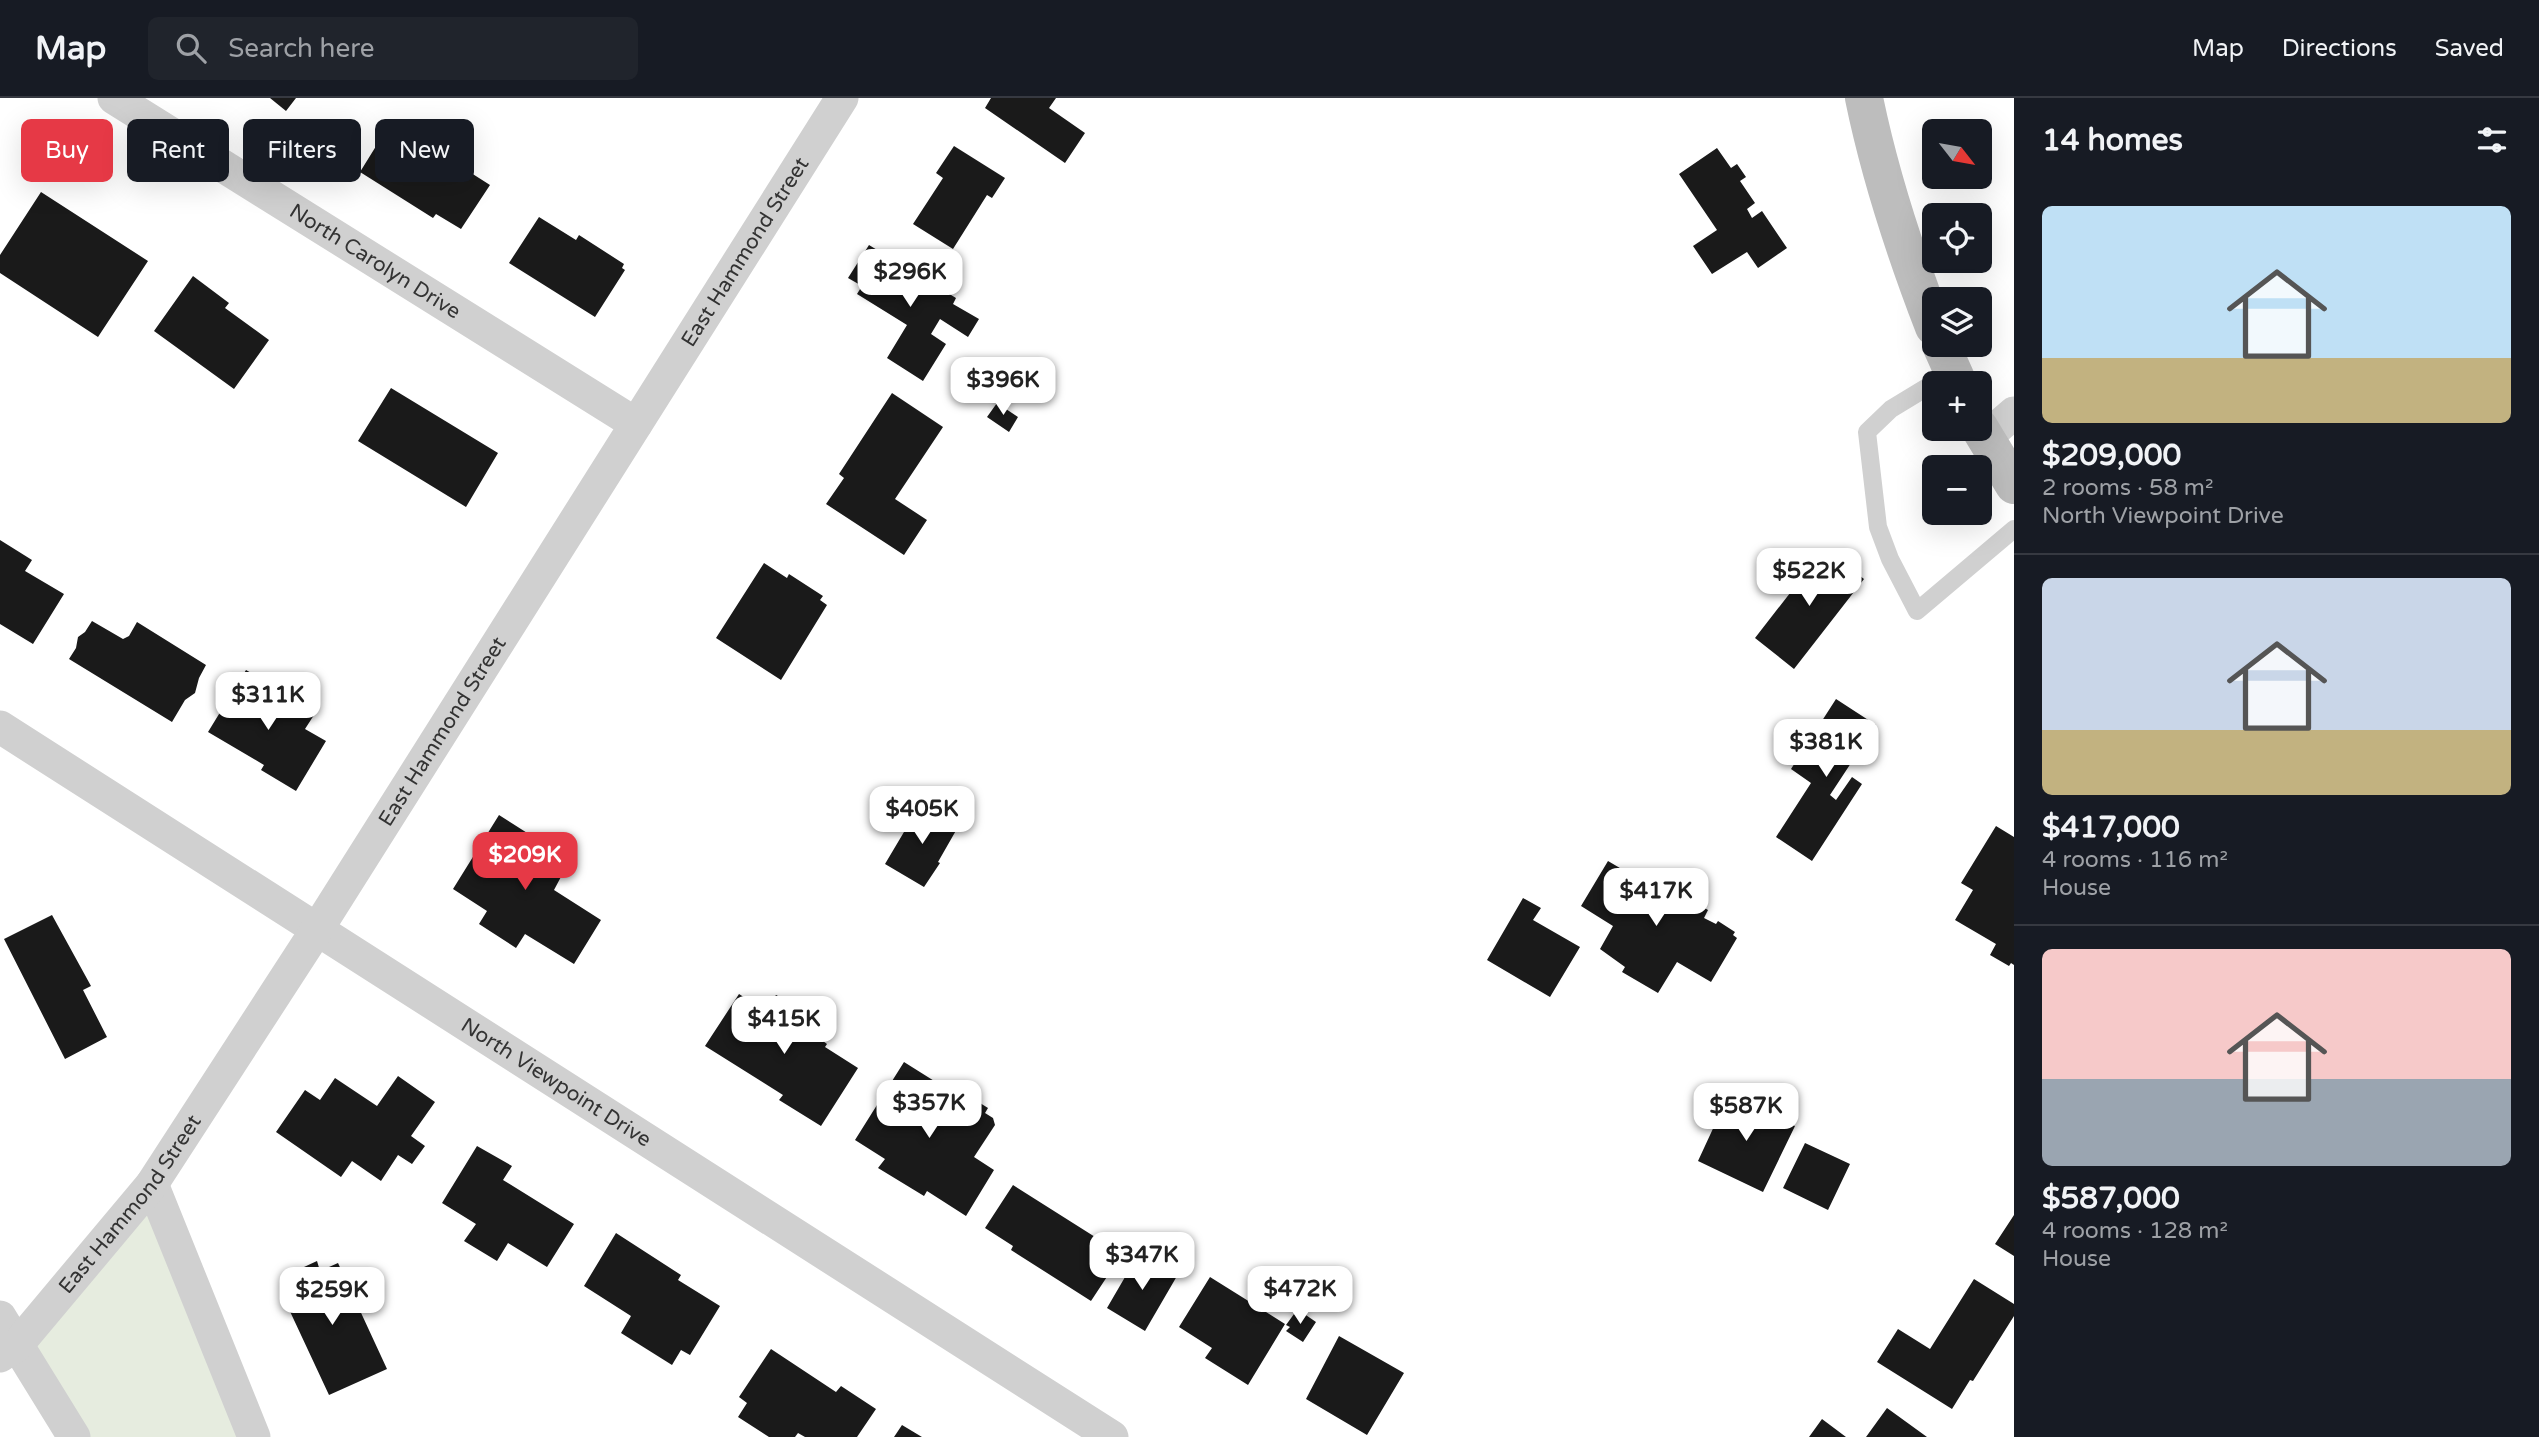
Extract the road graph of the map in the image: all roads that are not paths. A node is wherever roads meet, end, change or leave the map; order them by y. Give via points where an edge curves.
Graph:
1 (114, 98) edge
2 (842, 98) edge
3 (1864, 98) edge
4 (1922, 295) edge
5 (1950, 367) edge
6 (2014, 414) edge
7 (636, 424) junction
8 (1992, 426) edge
9 (1987, 441) edge
10 (2014, 485) edge
11 (2014, 529) edge
12 (0, 727) edge
13 (318, 928) junction
14 (152, 1184) junction
15 (6, 1339) edge
16 (74, 1437) edge
17 (254, 1437) edge
18 (1112, 1437) edge

1 - 7 street, North Carolyn Drive
2 - 7 street, East Hammond Street
3 - 4 main road
5 - 11 lane via 1867,432 1878,527 1889,559 1917,611
6 - 8 street
7 - 13 street, East Hammond Street
9 - 10 main road
12 - 13 street, North Viewpoint Drive
13 - 14 street, East Hammond Street
13 - 18 street, North Viewpoint Drive
14 - 15 street, East Hammond Street
14 - 17 street
15 - 16 street

